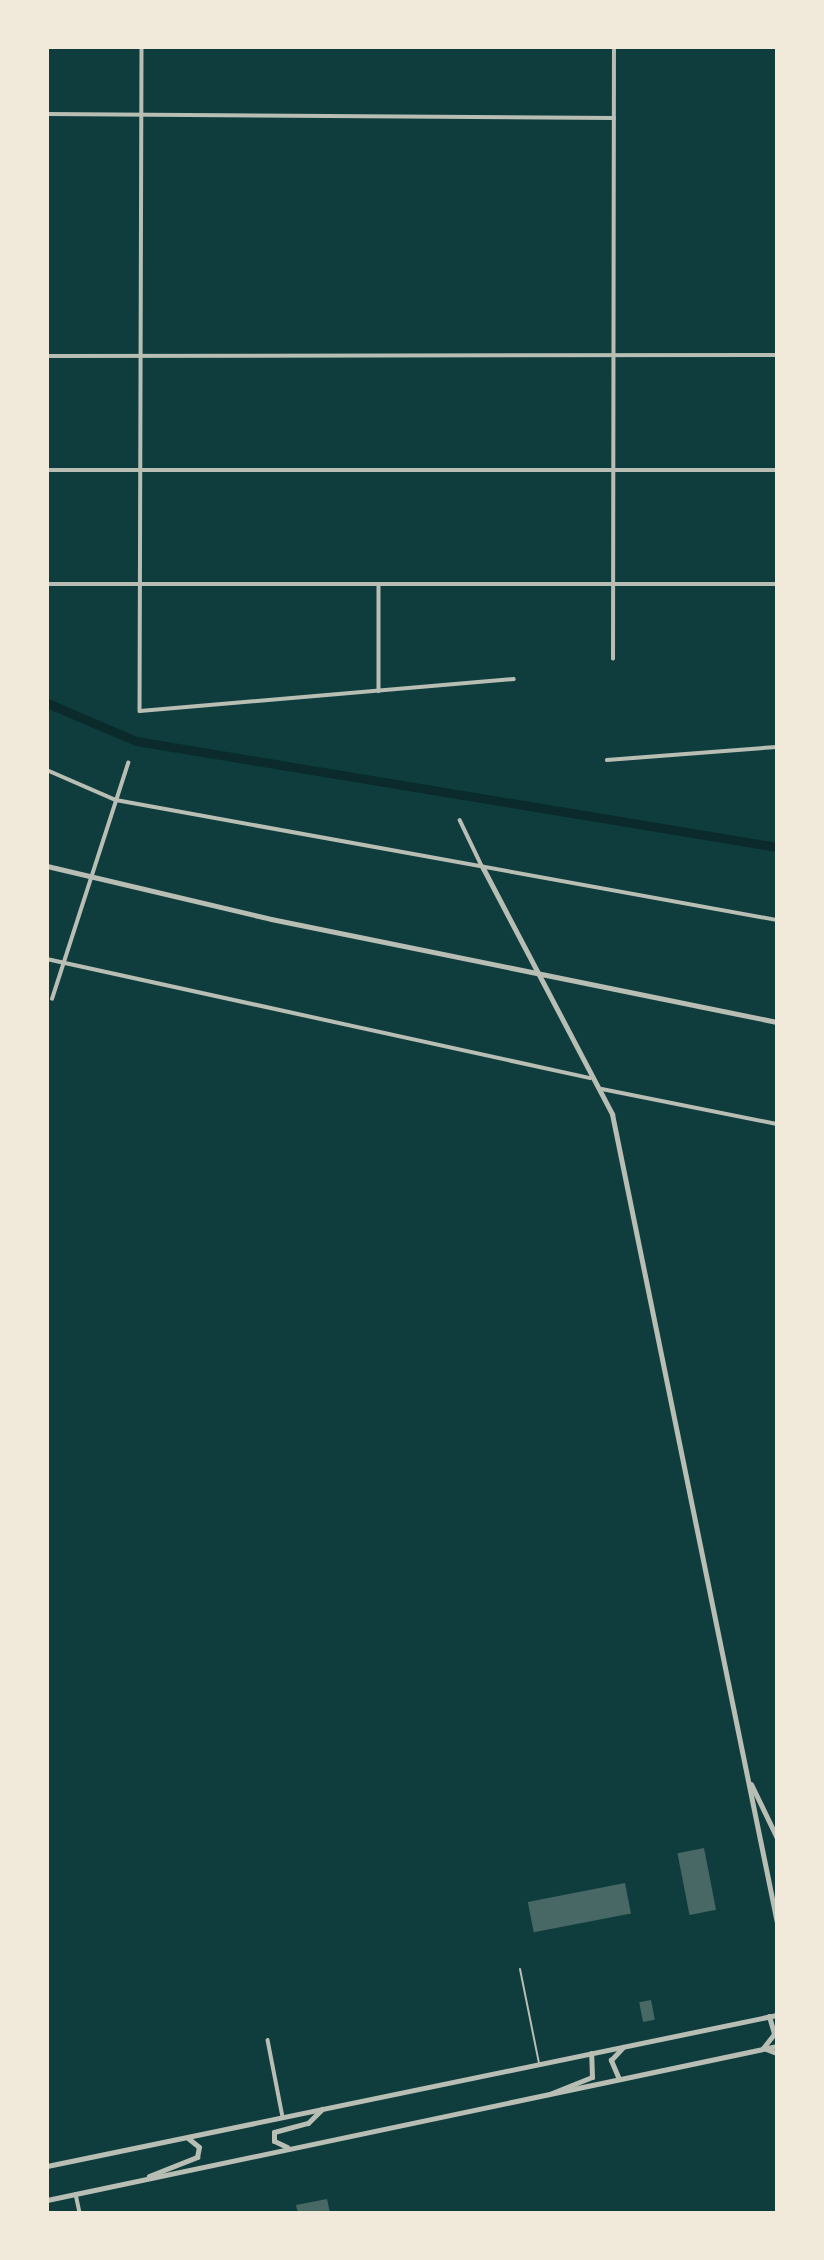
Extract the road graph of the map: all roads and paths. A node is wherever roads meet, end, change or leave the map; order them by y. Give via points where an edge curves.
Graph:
1 (142, 47) edge
2 (614, 47) edge
3 (143, 113) junction
4 (47, 114) edge
5 (614, 118) junction
6 (613, 355) junction
7 (777, 355) edge
8 (47, 356) edge
9 (142, 356) junction
10 (47, 470) edge
11 (613, 470) junction
12 (777, 470) edge
13 (142, 471) junction
14 (47, 584) edge
15 (141, 584) junction
16 (379, 584) junction
17 (613, 584) junction
18 (777, 584) edge
19 (613, 659) dead end
20 (514, 679) dead end
21 (379, 691) junction
22 (777, 747) edge
23 (607, 760) dead end
24 (128, 763) dead end
25 (47, 770) edge
26 (116, 800) junction
27 (460, 821) dead end
28 (47, 866) edge
29 (484, 870) junction
30 (91, 876) junction
31 (777, 920) edge
32 (47, 959) edge
33 (64, 962) junction
34 (535, 974) junction
35 (52, 999) dead end
36 (777, 1022) edge
37 (590, 1078) junction
38 (602, 1090) junction
39 (777, 1124) edge
40 (742, 1751) junction
41 (777, 1838) edge
42 (776, 1918) edge
43 (520, 1969) dead end
44 (777, 2015) edge
45 (769, 2016) junction
46 (268, 2040) dead end
47 (623, 2046) junction
48 (777, 2046) edge
49 (763, 2048) junction
50 (591, 2053) junction
51 (777, 2053) edge
52 (539, 2064) junction
53 (620, 2079) junction
54 (552, 2092) junction
55 (322, 2109) junction
56 (283, 2117) junction
57 (187, 2137) junction
58 (288, 2148) junction
59 (47, 2166) edge
60 (147, 2178) junction
61 (76, 2194) junction
62 (47, 2200) edge
63 (80, 2213) edge

1 - 3 street
2 - 5 street
3 - 4 street
3 - 5 street
3 - 9 street
5 - 6 street
6 - 7 street
6 - 9 street
6 - 11 street
8 - 9 street
9 - 13 street
10 - 13 street
11 - 12 street
11 - 13 street
11 - 17 street
13 - 15 street
14 - 15 street
15 - 16 street
15 - 21 street via 140,711
16 - 17 street
16 - 21 street
17 - 18 street
17 - 19 street
20 - 21 street
22 - 23 street
24 - 26 street
25 - 26 street
26 - 29 street
26 - 30 street
27 - 29 street
28 - 30 street
29 - 31 street
29 - 34 street
30 - 33 street
30 - 34 street
32 - 33 street
33 - 35 street
33 - 37 street
34 - 36 street
34 - 37 street
37 - 38 street
38 - 39 street
38 - 40 street
40 - 41 street
40 - 42 street
43 - 52 lane
44 - 45 street
45 - 47 street
45 - 49 street via 774,2034
46 - 56 street
47 - 50 street
47 - 53 street via 610,2066
48 - 49 street
49 - 51 street
49 - 53 street
50 - 52 street
50 - 54 street via 592,2077
52 - 55 street
53 - 54 street
54 - 58 street
55 - 56 street
55 - 58 street via 308,2123 274,2132 274,2141
56 - 57 street
57 - 59 street
57 - 60 street via 199,2147 197,2157
58 - 60 street
60 - 61 street
61 - 62 street
61 - 63 street

